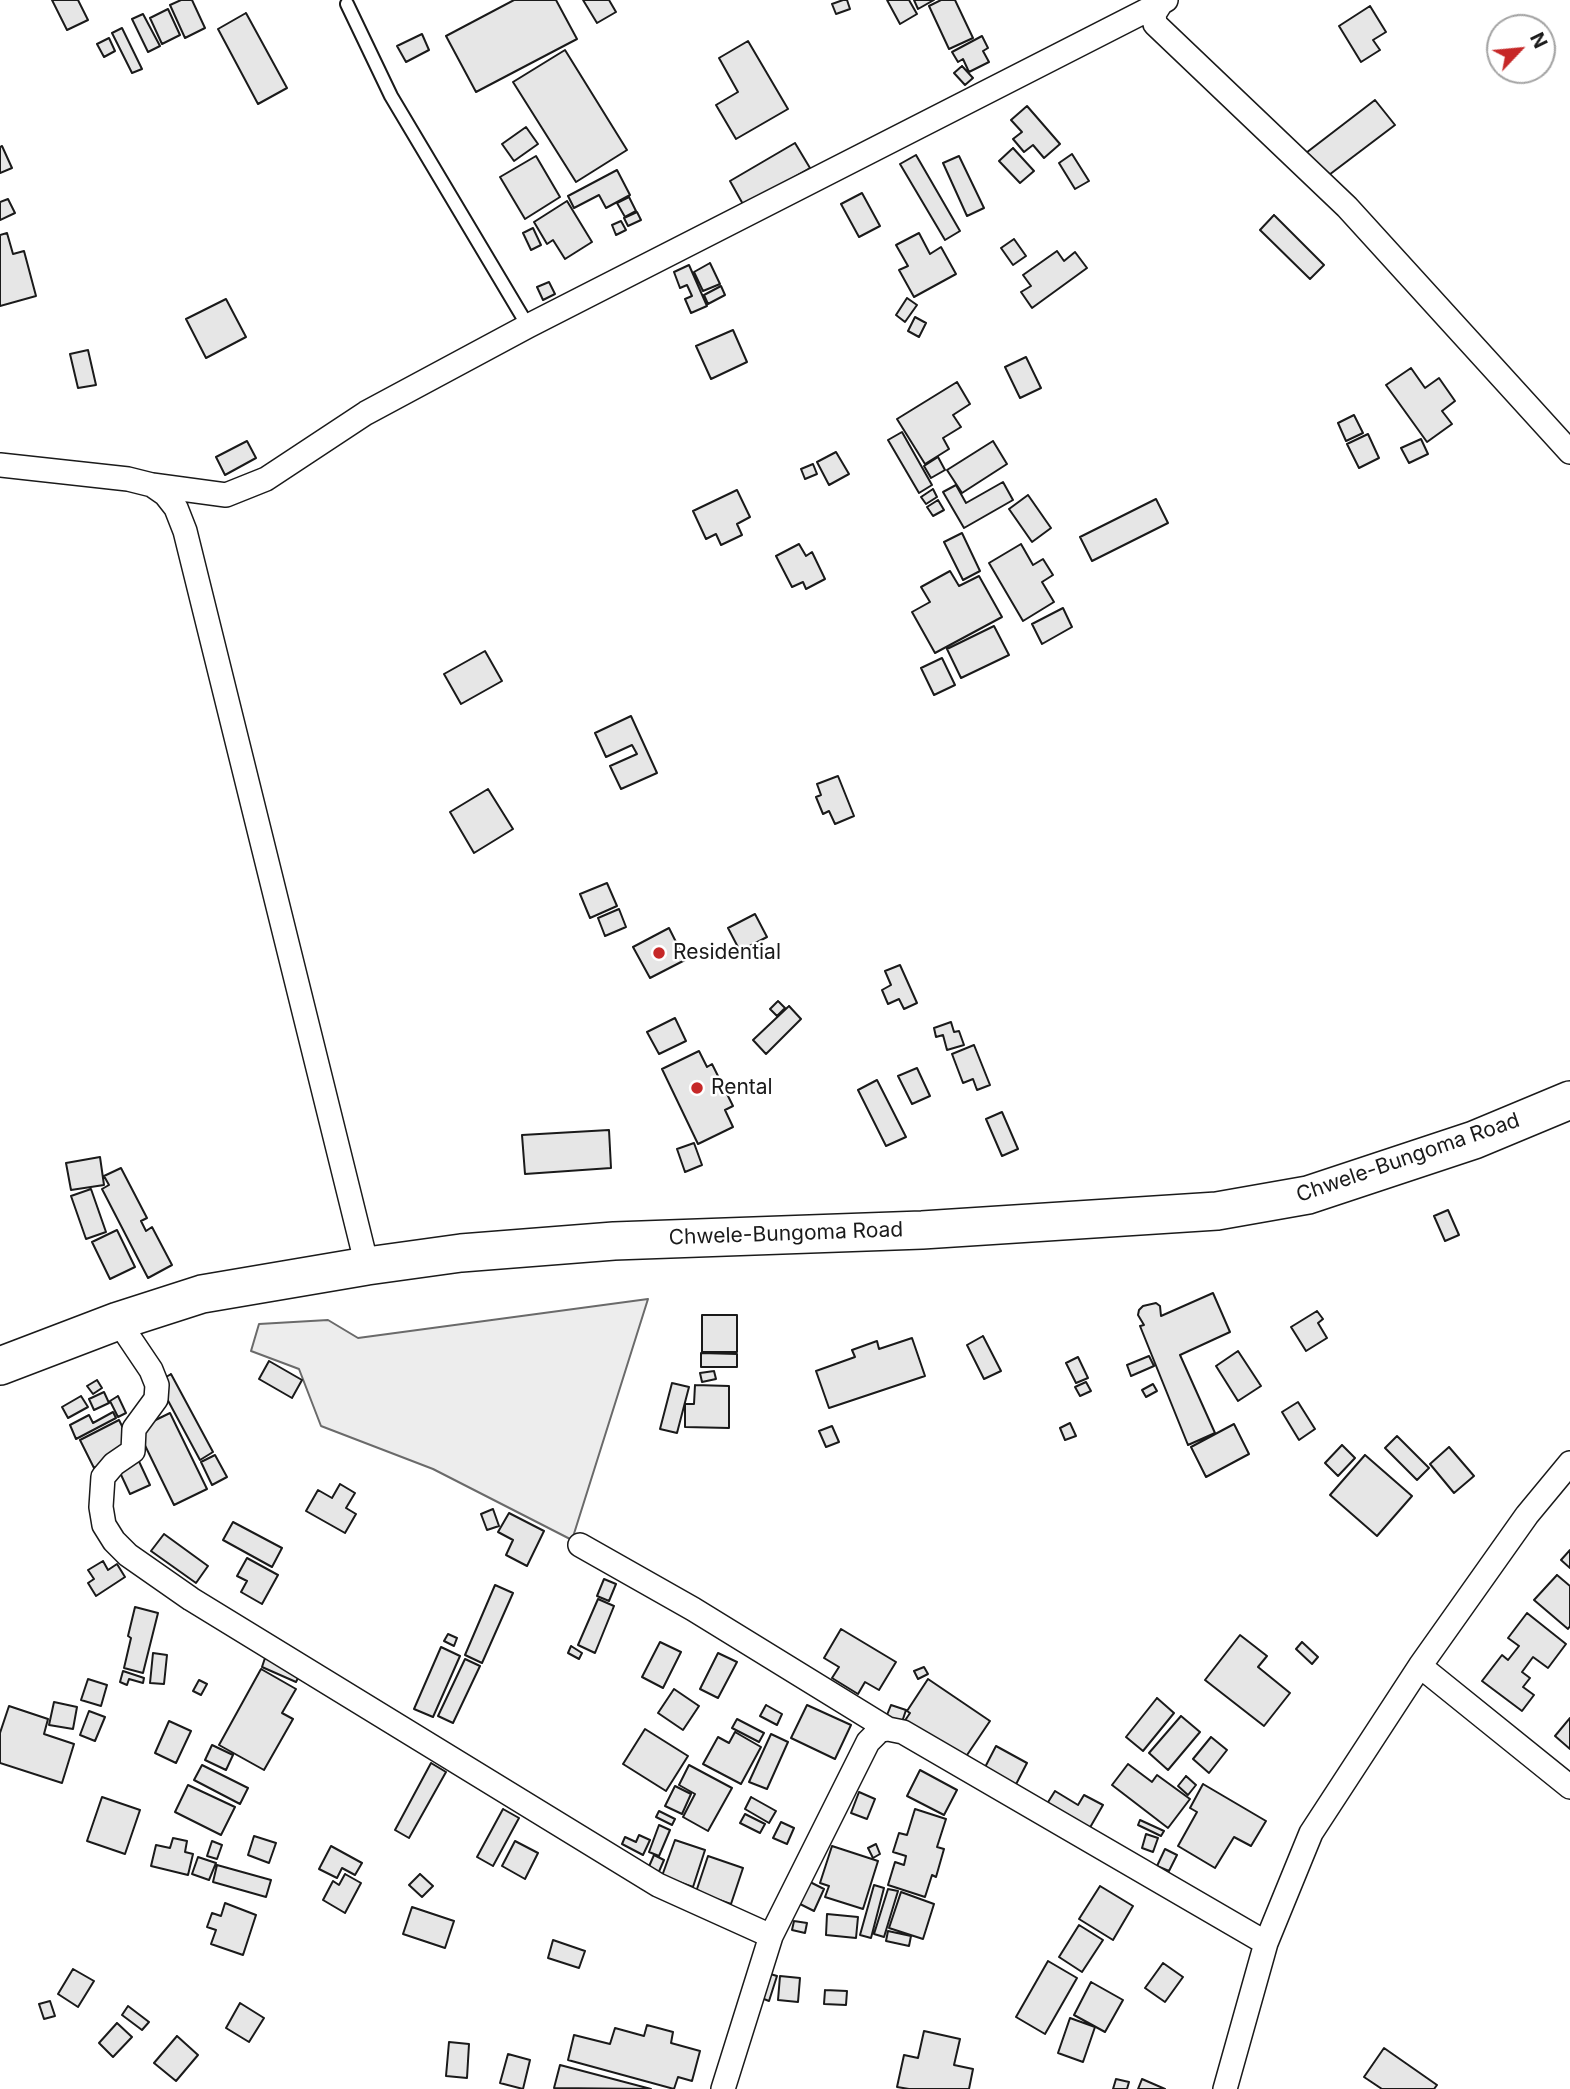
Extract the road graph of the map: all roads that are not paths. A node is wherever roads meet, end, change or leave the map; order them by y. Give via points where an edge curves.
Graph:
1 (1163, 2) edge
2 (347, 4) dead end
3 (528, 326) junction
4 (1570, 452) edge
5 (0, 465) edge
6 (152, 485) junction
7 (1570, 1100) edge
8 (367, 1266) junction
9 (118, 1321) junction
10 (0, 1366) edge
11 (1570, 1463) edge
12 (580, 1545) dead end
13 (1420, 1666) junction
14 (888, 1728) junction
15 (1570, 1787) edge
16 (771, 1936) junction
17 (1266, 1943) junction
18 (723, 2089) edge
19 (1224, 2089) edge

1 - 3 street
1 - 4 street via 1154,14 1168,38 1347,206
2 - 3 lane via 391,96
3 - 6 street via 366,413 266,479 226,495
5 - 6 street
6 - 8 street via 176,508 185,531
7 - 8 main road, Chwele-Bungoma Road via 1474,1140 1308,1195 1217,1211 922,1230 614,1241
8 - 9 main road, Chwele-Bungoma Road via 202,1294
9 - 10 main road, Chwele-Bungoma Road
9 - 16 street via 157,1385 156,1399 134,1429 133,1451 103,1477 100,1507 104,1525 128,1555 191,1599 658,1885
11 - 13 street via 1527,1515
12 - 14 street
13 - 15 street
13 - 17 street via 1311,1833
14 - 16 street via 868,1742
14 - 17 street via 903,1732
16 - 18 street
17 - 19 street

